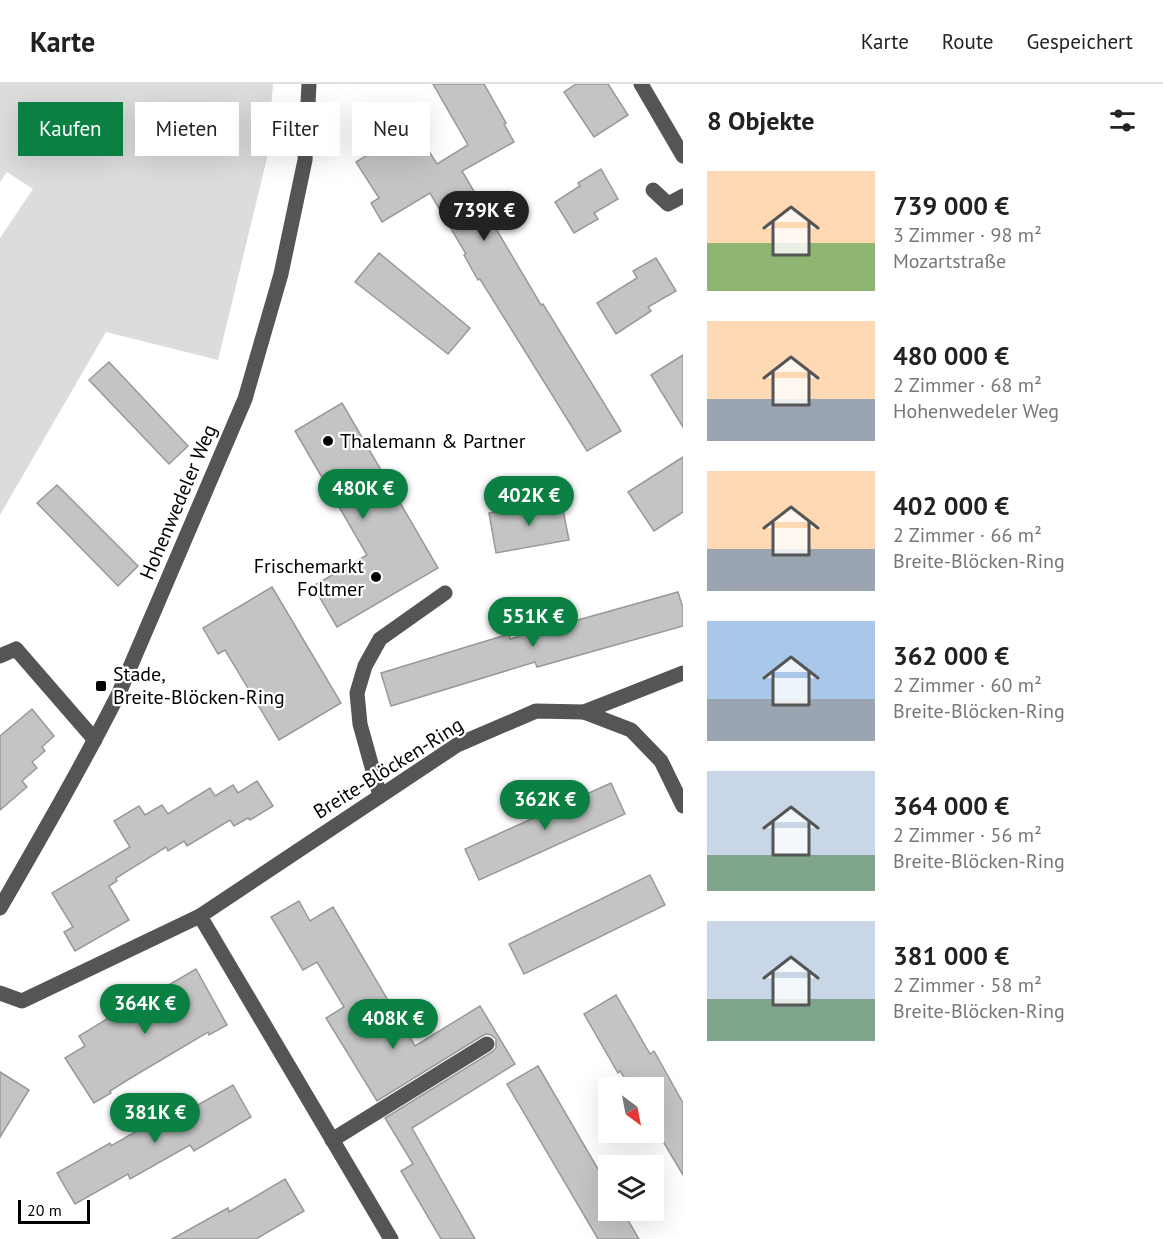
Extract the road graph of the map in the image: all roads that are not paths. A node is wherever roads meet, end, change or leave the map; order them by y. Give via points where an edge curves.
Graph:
1 (309, 84) edge
2 (641, 84) edge
3 (683, 156) edge
4 (653, 190) dead end
5 (683, 196) edge
6 (445, 593) dead end
7 (0, 656) edge
8 (683, 673) edge
9 (584, 712) junction
10 (95, 741) junction
11 (380, 796) junction
12 (683, 806) edge
13 (0, 908) edge
14 (200, 916) junction
15 (0, 993) edge
16 (487, 1044) dead end
17 (332, 1140) junction
18 (391, 1239) edge

1 - 10 street, Hohenwedeler Weg via 305,160 281,274 245,399
2 - 3 street
4 - 5 street via 668,204
6 - 11 street via 380,639 365,666 357,693 360,724
7 - 10 street via 16,649
8 - 9 street
9 - 11 street, Breite-Blöcken-Ring via 536,711 457,745
9 - 12 street, Breite-Blöcken-Ring via 630,730 661,761
10 - 13 street, Hohenwedeler Weg
11 - 14 street, Breite-Blöcken-Ring
14 - 15 street, Breite-Blöcken-Ring via 22,1001
14 - 17 street
16 - 17 street
17 - 18 street

